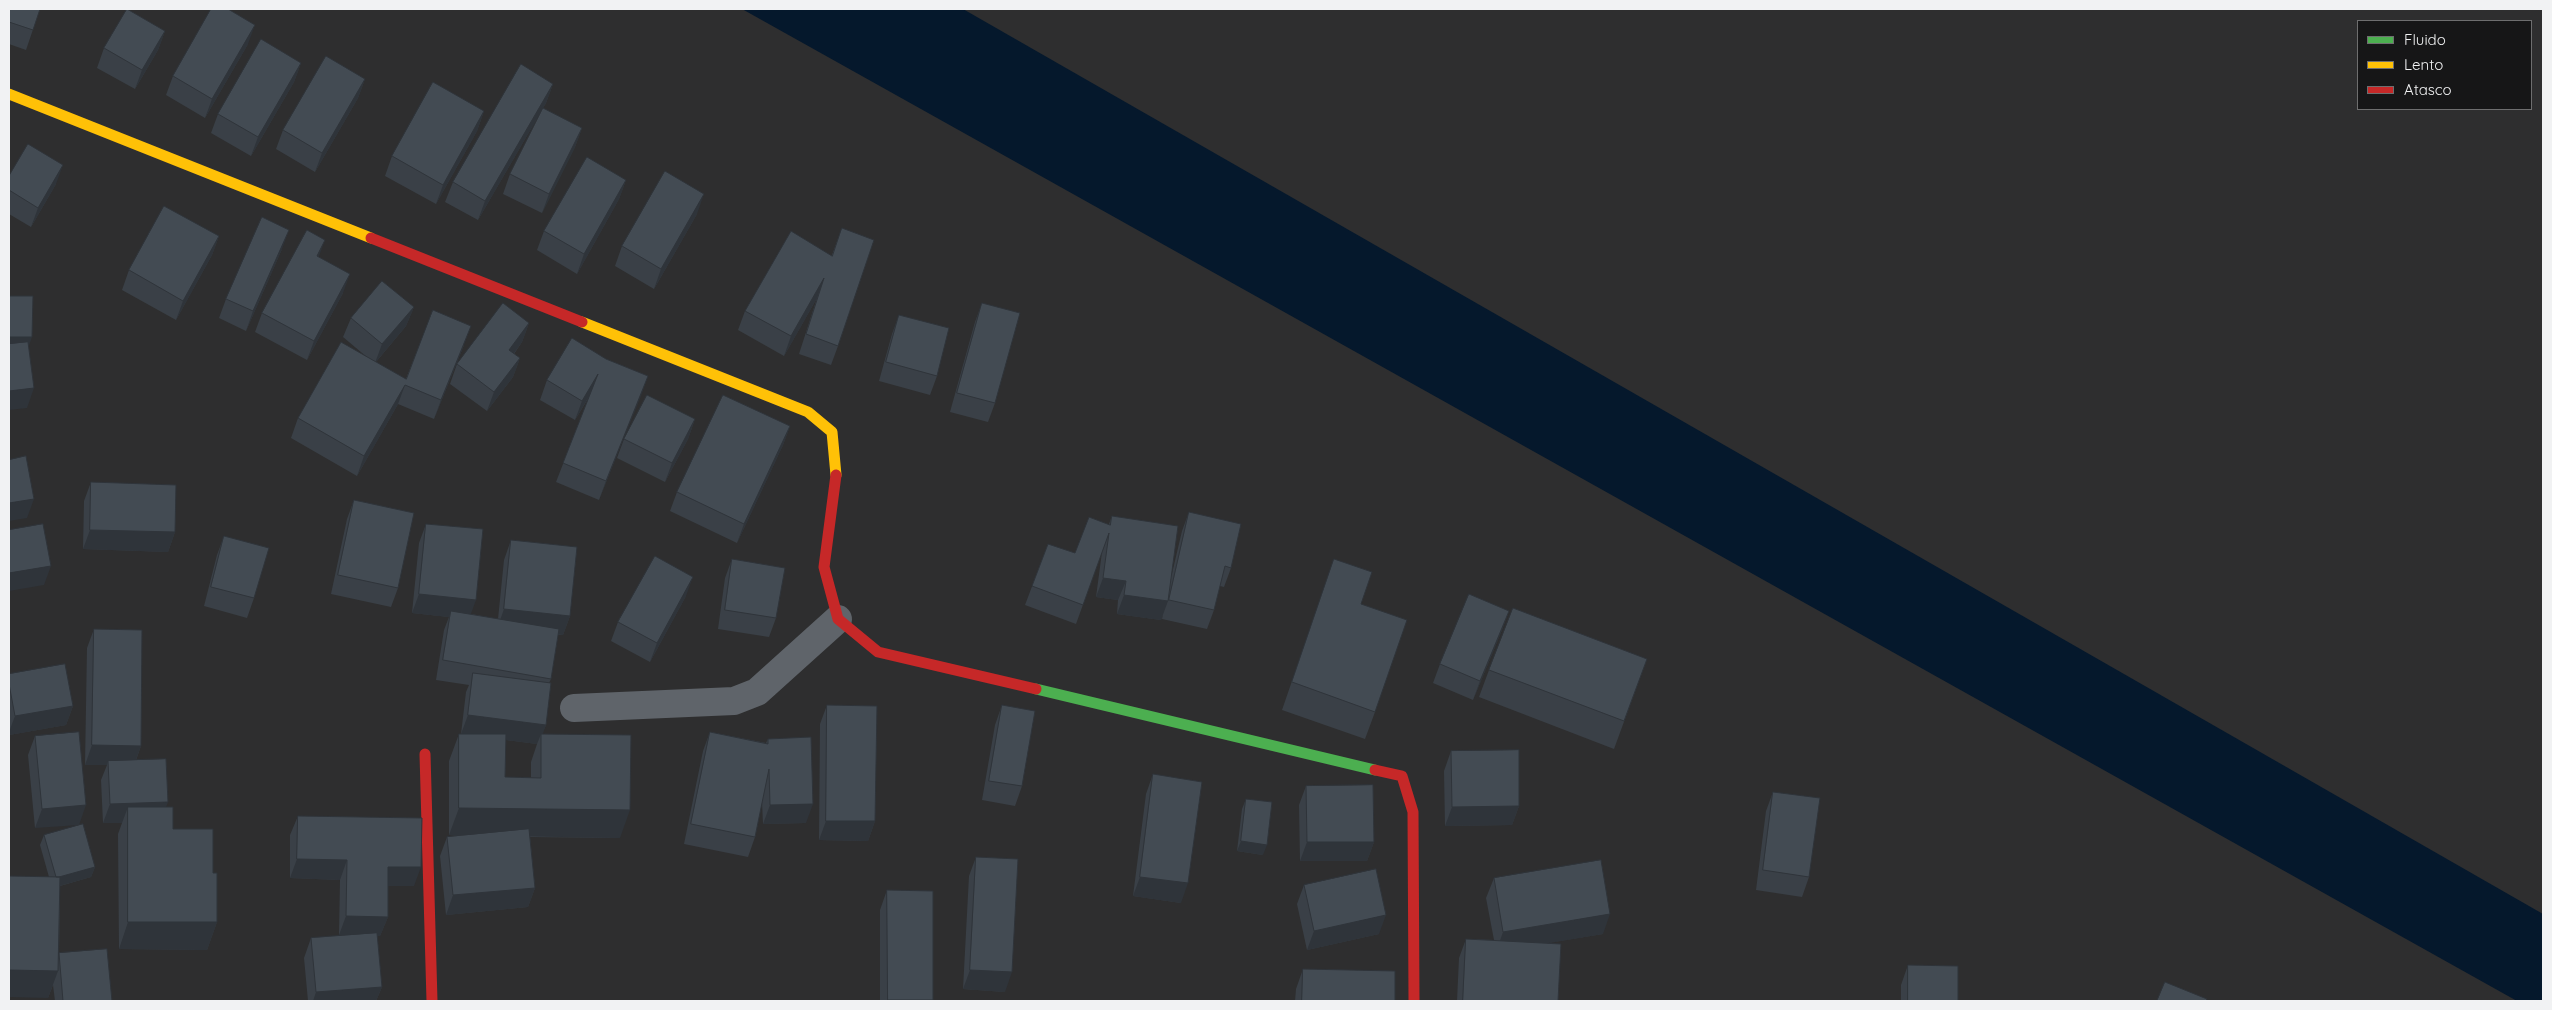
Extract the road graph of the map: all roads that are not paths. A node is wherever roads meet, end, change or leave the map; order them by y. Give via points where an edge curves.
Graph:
1 (9, 94) edge
2 (838, 619) junction
3 (574, 708) dead end
4 (425, 754) dead end
5 (432, 1001) edge
6 (1414, 1001) edge

1 - 2 street via 808,412 832,432 837,469 824,567
2 - 3 street via 757,692 734,701
2 - 6 street via 878,652 1402,776 1413,812
4 - 5 street

